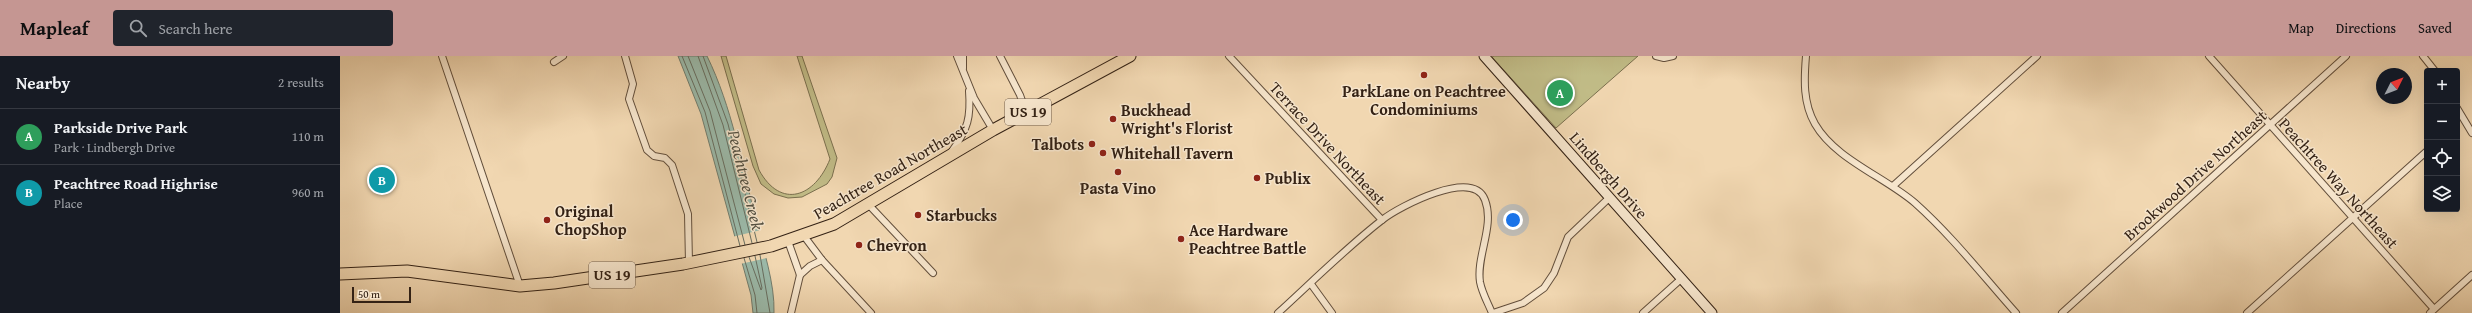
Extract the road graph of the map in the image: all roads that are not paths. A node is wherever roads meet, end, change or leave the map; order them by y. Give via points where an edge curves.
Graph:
1 (442, 56) edge
2 (563, 56) edge
3 (625, 56) edge
4 (957, 56) edge
5 (963, 56) edge
6 (1000, 56) edge
7 (1130, 56) edge
8 (1229, 56) edge
9 (1484, 56) edge
10 (1656, 56) edge
11 (1673, 56) edge
12 (1806, 56) edge
13 (2037, 56) edge
14 (2209, 56) edge
15 (2346, 56) edge
16 (2423, 56) edge
17 (554, 62) dead end
18 (2432, 68) edge
19 (963, 72) junction
20 (968, 83) junction
21 (1026, 112) junction
22 (2460, 114) edge
23 (2463, 119) junction
24 (2460, 122) edge
25 (2270, 125) junction
26 (993, 130) junction
27 (2472, 133) edge
28 (2424, 154) edge
29 (947, 157) junction
30 (1893, 186) junction
31 (1609, 198) junction
32 (868, 204) junction
33 (2353, 218) junction
34 (1382, 220) junction
35 (804, 236) junction
36 (788, 241) junction
37 (822, 260) junction
38 (689, 263) junction
39 (933, 273) dead end
40 (340, 274) edge
41 (800, 275) junction
42 (2472, 275) edge
43 (1682, 279) junction
44 (1310, 284) junction
45 (520, 286) junction
46 (2432, 311) edge
47 (791, 313) edge
48 (871, 313) edge
49 (1278, 313) edge
50 (1332, 313) edge
51 (1492, 313) edge
52 (1643, 313) edge
53 (1712, 313) edge
54 (2016, 313) edge
55 (2062, 313) edge
56 (2247, 313) edge

1 - 45 street
2 - 17 street
3 - 38 street via 633,84 629,99 647,150 654,156 665,158 672,165 688,214
4 - 19 street
5 - 19 street
6 - 21 street
7 - 21 highway, Peachtree Road Northeast / US 19
8 - 34 street, Terrace Drive Northeast
9 - 31 main road, Lindbergh Drive
10 - 11 street
12 - 30 street via 1804,90 1815,124 1836,148
13 - 30 street
14 - 25 street, Peachtree Way Northeast
15 - 25 street, Brookwood Drive Northeast
16 - 18 street
19 - 20 street
20 - 26 street
20 - 29 street via 969,120 964,135
21 - 26 highway, Peachtree Road Northeast / US 19
22 - 23 street
23 - 24 street
23 - 27 street
25 - 33 street, Peachtree Way Northeast
25 - 55 street, Brookwood Drive Northeast
26 - 29 highway, Peachtree Road Northeast / US 19
28 - 33 street
29 - 32 highway, Peachtree Road Northeast / US 19
30 - 54 street via 1934,221
31 - 43 main road, Lindbergh Drive
31 - 51 street, Terrace Drive Northeast via 1568,237 1554,274 1544,288 1523,304
32 - 35 highway, Peachtree Road Northeast / US 19 via 834,224
32 - 39 street
33 - 46 street, Peachtree Way Northeast
33 - 56 street
34 - 44 street
34 - 51 street, Terrace Drive Northeast via 1404,206 1445,190 1465,186 1478,191 1485,200 1487,210 1480,282
35 - 36 highway, Peachtree Road Northeast / US 19
35 - 37 street
36 - 38 highway, Peachtree Road Northeast / US 19
36 - 41 street
37 - 41 street
37 - 48 street
38 - 45 highway, Peachtree Road Northeast / US 19
40 - 45 highway, Peachtree Road Northeast / US 19 via 407,271
41 - 47 street
42 - 46 street
43 - 52 street
43 - 53 main road, Lindbergh Drive
44 - 49 street
44 - 50 street

